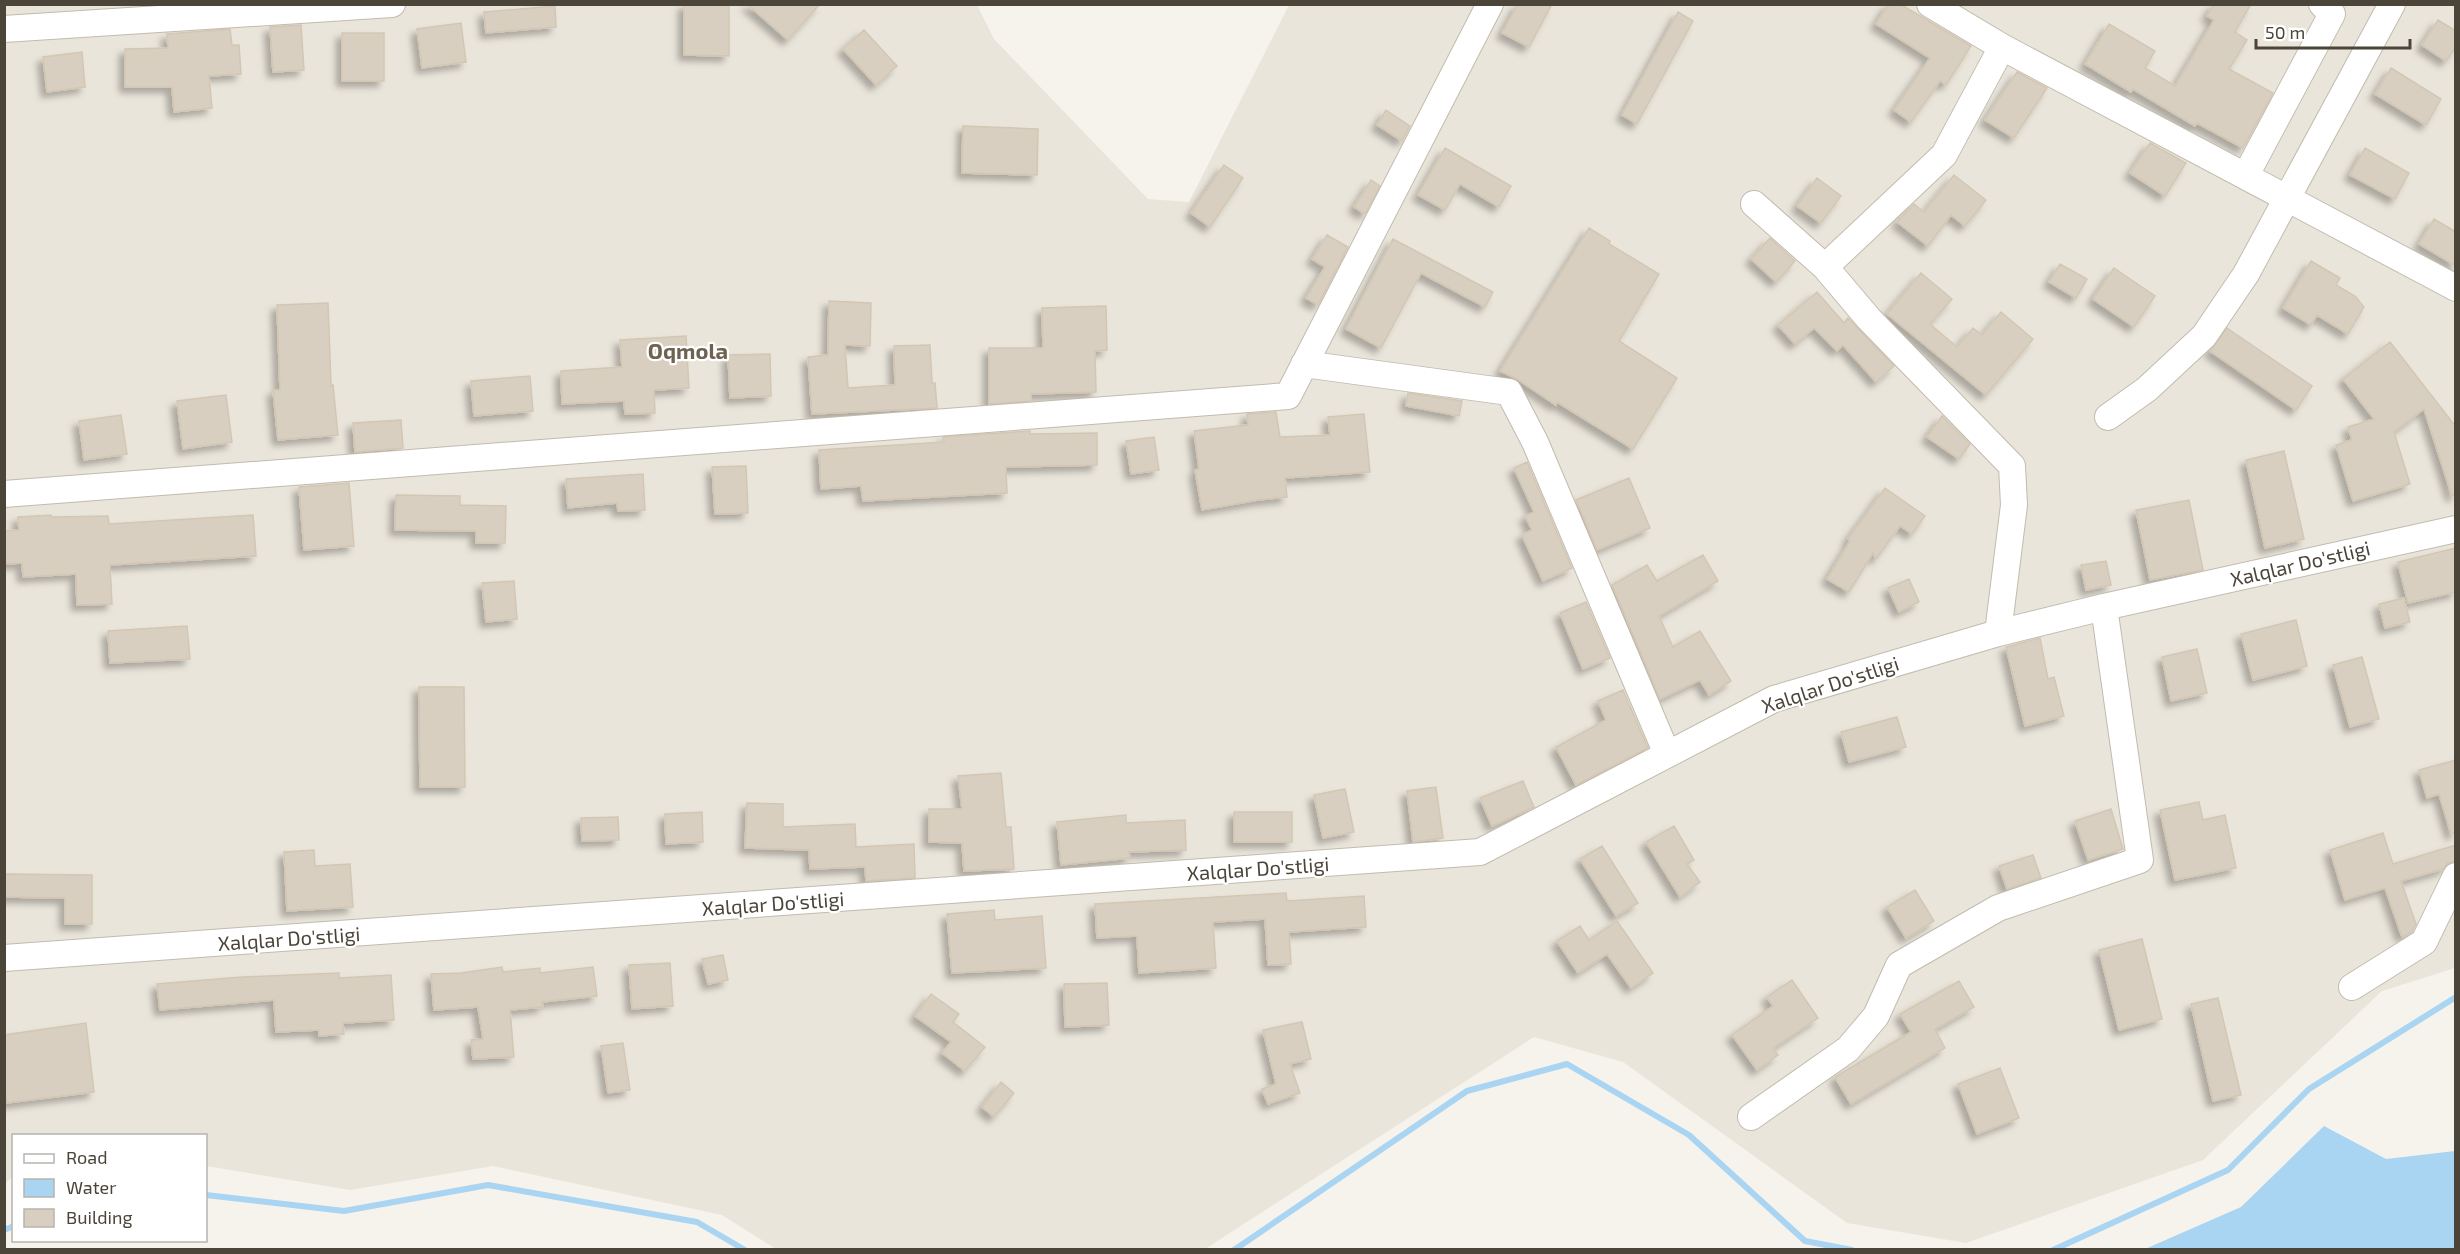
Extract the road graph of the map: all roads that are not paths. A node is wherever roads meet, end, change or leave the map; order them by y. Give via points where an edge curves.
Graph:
1 (392, 4) edge
2 (1490, 4) edge
3 (1930, 4) edge
4 (2322, 4) edge
5 (2392, 4) edge
6 (4, 29) edge
7 (2002, 47) junction
8 (2246, 175) junction
9 (2287, 198) junction
10 (1754, 204) dead end
11 (1825, 267) junction
12 (2456, 288) edge
13 (1304, 364) junction
14 (2108, 417) dead end
15 (4, 494) edge
16 (2456, 529) edge
17 (2104, 607) junction
18 (1998, 633) junction
19 (1667, 754) junction
20 (2456, 876) edge
21 (4, 958) edge
22 (2352, 987) dead end
23 (1751, 1117) dead end

1 - 6 street
2 - 13 street
3 - 7 street
4 - 8 street via 2332,14
5 - 9 street
7 - 8 street
7 - 11 street via 1944,155
8 - 9 street
9 - 12 street
9 - 14 street via 2247,274 2204,336 2146,389
10 - 11 street
11 - 18 street via 1869,319 2012,466 2014,505
13 - 15 street via 1288,396
13 - 19 street via 1509,392 1535,442
16 - 17 street, Xalqlar Do'stligi
17 - 18 street, Xalqlar Do'stligi
17 - 23 street via 2140,860 1998,908 1899,965 1876,1016 1848,1049
18 - 19 street, Xalqlar Do'stligi via 1774,699
19 - 21 street, Xalqlar Do'stligi via 1480,852
20 - 22 street via 2424,942

